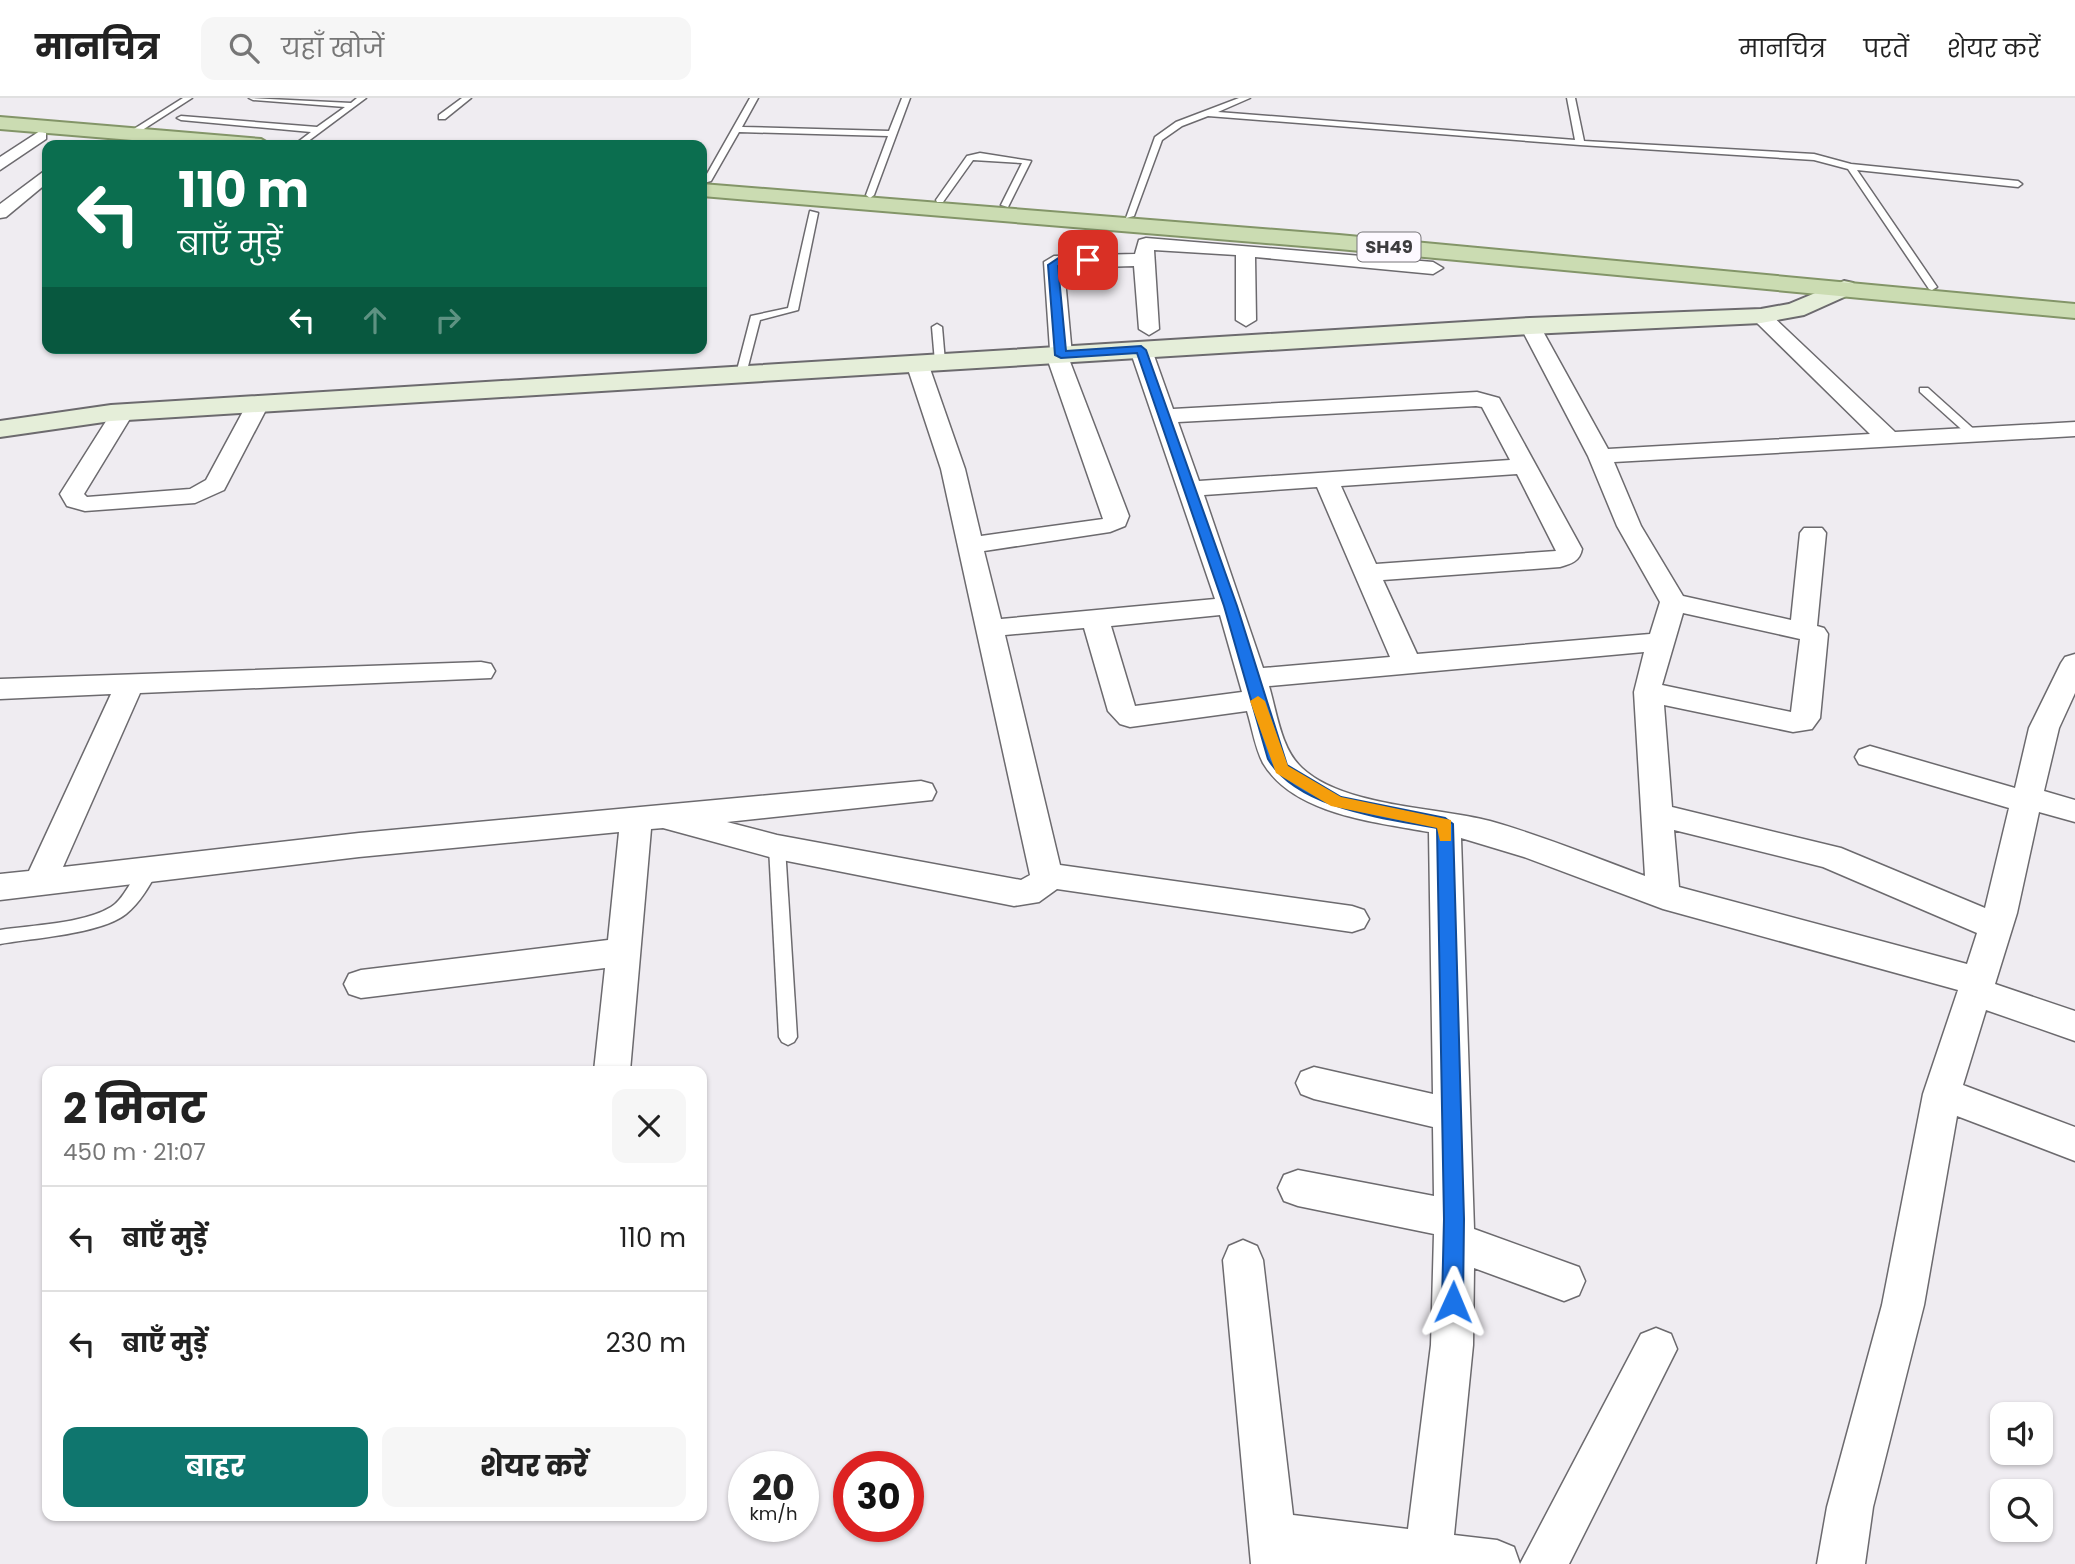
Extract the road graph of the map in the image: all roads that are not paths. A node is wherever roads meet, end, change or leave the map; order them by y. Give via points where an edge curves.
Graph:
1 (188, 98) edge
2 (253, 98) edge
3 (362, 98) edge
4 (467, 98) edge
5 (754, 98) edge
6 (906, 98) edge
7 (1245, 98) edge
8 (1572, 98) edge
9 (268, 99) edge
10 (352, 105) junction
11 (1205, 113) junction
12 (442, 117) dead end
13 (181, 118) dead end
14 (229, 122) junction
15 (0, 123) edge
16 (736, 129) junction
17 (318, 130) junction
18 (0, 132) edge
19 (130, 134) junction
20 (891, 134) junction
21 (40, 136) junction
22 (90, 140) edge
23 (201, 140) edge
24 (305, 140) edge
25 (1580, 143) junction
26 (0, 165) edge
27 (1852, 167) junction
28 (707, 177) edge
29 (42, 178) edge
30 (707, 184) edge
31 (707, 184) edge
32 (2018, 184) dead end
33 (870, 195) junction
34 (940, 200) junction
35 (1005, 205) junction
36 (0, 213) edge
37 (813, 214) dead end
38 (1129, 216) junction
39 (1245, 250) junction
40 (1340, 251) junction
41 (1143, 260) junction
42 (1433, 268) dead end
43 (1932, 287) junction
44 (1844, 288) junction
45 (2075, 300) edge
46 (2075, 311) edge
47 (1761, 316) junction
48 (1246, 320) dead end
49 (1530, 326) junction
50 (937, 327) dead end
51 (1145, 340) junction
52 (1059, 355) junction
53 (929, 362) junction
54 (741, 374) junction
55 (1924, 390) dead end
56 (258, 404) junction
57 (122, 412) junction
58 (1164, 416) junction
59 (0, 429) edge
60 (2075, 429) edge
61 (1973, 434) junction
62 (1888, 438) junction
63 (1600, 456) junction
64 (1524, 466) junction
65 (1326, 480) junction
66 (1190, 489) junction
67 (1813, 533) dead end
68 (971, 545) junction
69 (1367, 573) junction
70 (1673, 602) junction
71 (1230, 606) junction
72 (1095, 618) junction
73 (992, 628) junction
74 (1803, 630) junction
75 (1661, 642) junction
76 (2075, 663) edge
77 (1407, 664) junction
78 (481, 671) dead end
79 (129, 684) junction
80 (1254, 689) junction
81 (0, 690) edge
82 (1648, 692) junction
83 (1870, 757) dead end
84 (921, 792) dead end
85 (2027, 800) junction
86 (2075, 811) edge
87 (1656, 814) junction
88 (649, 818) junction
89 (1445, 824) junction
90 (777, 847) junction
91 (150, 870) junction
92 (1046, 875) junction
93 (40, 882) junction
94 (0, 887) edge
95 (1663, 896) junction
96 (1352, 919) dead end
97 (1996, 927) junction
98 (0, 937) edge
99 (623, 953) junction
100 (361, 984) dead end
101 (1977, 986) junction
102 (2075, 1026) edge
103 (788, 1037) dead end
104 (612, 1066) edge
105 (1314, 1083) dead end
106 (1942, 1094) junction
107 (1451, 1115) junction
108 (2075, 1144) edge
109 (1298, 1188) dead end
110 (1454, 1230) junction
111 (1243, 1260) dead end
112 (1564, 1282) dead end
113 (1656, 1349) dead end
114 (1273, 1550) edge
115 (1428, 1556) junction
116 (1497, 1564) edge
117 (1544, 1564) edge
118 (1841, 1564) edge

1 - 19 lane
2 - 9 lane
3 - 10 lane
4 - 12 lane
5 - 16 lane
6 - 20 lane
7 - 11 lane
8 - 25 lane
9 - 10 lane
9 - 14 lane
10 - 17 lane
11 - 25 lane
11 - 38 lane via 1158,139
13 - 14 lane
14 - 17 lane
15 - 19 main road
16 - 20 lane
16 - 28 lane
17 - 24 lane
18 - 21 main road
19 - 23 main road
20 - 33 lane
21 - 22 main road
21 - 26 street
25 - 27 lane via 1814,157
27 - 32 lane
27 - 43 lane
29 - 36 street
30 - 33 main road, SH49
31 - 40 main road, SH49
33 - 34 main road, SH49
34 - 35 main road, SH49
34 - 35 lane via 971,158 1027,161
35 - 38 main road, SH49
37 - 54 lane via 793,310 755,318
38 - 43 main road, SH49
39 - 40 street
39 - 41 street via 1150,244 1144,246
39 - 48 street
40 - 42 street
40 - 44 main road, SH49
41 - 51 street
41 - 52 street via 1054,262
43 - 45 main road, SH49
44 - 46 main road, SH49
44 - 47 street via 1796,310
47 - 49 street
47 - 62 street
49 - 51 street
49 - 63 street
50 - 53 lane
51 - 52 street
51 - 58 street
52 - 53 street
52 - 68 street via 1116,521
53 - 54 street
53 - 68 street
54 - 56 street
55 - 61 lane
56 - 57 street
56 - 57 street via 208,492 85,504 76,501 72,495
57 - 59 street
58 - 64 street via 1477,399 1491,403
58 - 66 street
60 - 61 street
61 - 62 street
62 - 63 street
63 - 70 street via 1629,526
64 - 65 street
64 - 69 street via 1569,549 1568,555
65 - 66 street
65 - 69 street
66 - 71 street
67 - 74 street
68 - 73 street
69 - 77 street
70 - 74 street
70 - 75 street
71 - 72 street
71 - 80 street
72 - 73 street
72 - 80 street via 1122,711 1130,717
73 - 92 street
74 - 82 street via 1816,636 1802,722
75 - 77 street
75 - 82 street
76 - 85 street via 2044,727
77 - 80 street
78 - 79 street
79 - 81 street
79 - 93 street
80 - 89 street via 1276,759 1292,777 1337,802
82 - 87 street
83 - 85 street
84 - 88 street
85 - 86 street
85 - 97 street
87 - 95 street
87 - 97 street via 1830,857
88 - 90 street
88 - 91 street
88 - 99 street
89 - 95 street via 1490,833
89 - 107 street
90 - 92 street via 1014,894 1037,889
90 - 103 lane
91 - 93 street
91 - 98 lane via 116,912
92 - 96 street
93 - 94 street
95 - 101 street
97 - 101 street
99 - 100 street
99 - 104 street
101 - 102 street
101 - 106 street
105 - 107 street
106 - 108 street
106 - 118 street via 1903,1305 1850,1507
107 - 110 street
109 - 110 street
110 - 112 street
110 - 115 street via 1452,1345
111 - 114 street
113 - 117 street
114 - 115 street
115 - 116 street

